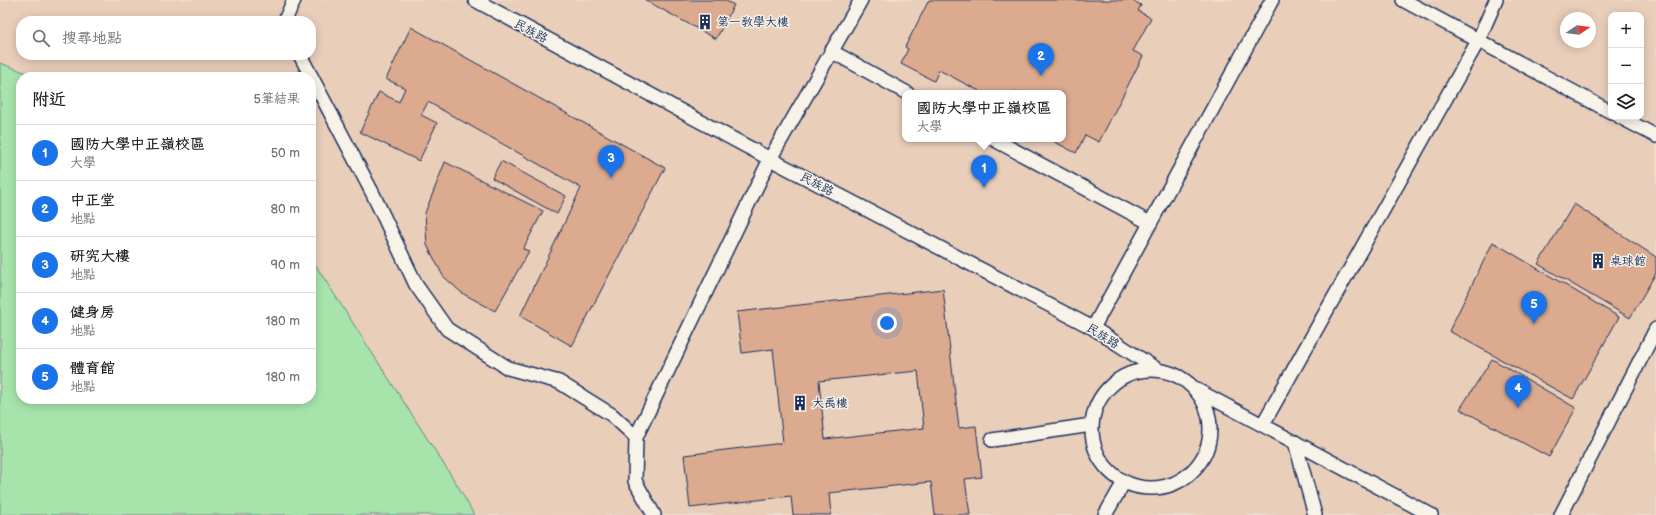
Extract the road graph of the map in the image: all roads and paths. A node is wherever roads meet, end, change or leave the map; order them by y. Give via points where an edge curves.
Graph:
1 (294, 0) edge
2 (475, 0) edge
3 (861, 0) edge
4 (1272, 0) edge
5 (1403, 0) edge
6 (1496, 0) edge
7 (287, 16) edge
8 (1478, 41) junction
9 (831, 50) junction
10 (303, 60) edge
11 (309, 72) edge
12 (316, 85) edge
13 (902, 90) edge
14 (1608, 110) edge
15 (1626, 120) edge
16 (1656, 136) edge
17 (999, 142) edge
18 (770, 159) junction
19 (1150, 223) junction
20 (1092, 328) junction
21 (1656, 330) edge
22 (1158, 370) junction
23 (1195, 389) junction
24 (1263, 424) junction
25 (1091, 425) junction
26 (636, 437) junction
27 (992, 440) dead end
28 (1295, 442) junction
29 (1124, 482) junction
30 (654, 515) edge
31 (1105, 515) edge
32 (1315, 515) edge
33 (1431, 515) edge
34 (1561, 515) edge

1 - 7 lane
2 - 18 lane, 民族路
3 - 9 lane
4 - 19 lane
5 - 8 lane
6 - 8 lane
8 - 14 lane
8 - 24 lane
9 - 13 lane
9 - 18 lane
10 - 11 lane
12 - 26 lane via 373,194 416,285 447,329 508,368 559,382 612,415
15 - 16 lane
17 - 19 lane
18 - 20 lane, 民族路
18 - 26 lane
19 - 20 lane
20 - 22 lane, 民族路
21 - 34 lane
22 - 23 lane via 1172,373
22 - 25 lane via 1138,370 1121,378 1106,390 1096,406
23 - 24 lane
23 - 29 lane via 1206,407 1210,427 1207,447 1198,465 1183,479 1164,487 1144,488
24 - 28 lane
25 - 27 lane
25 - 29 lane via 1093,442 1099,458 1110,472
26 - 30 lane via 635,481
28 - 32 lane
28 - 33 lane
29 - 31 lane

